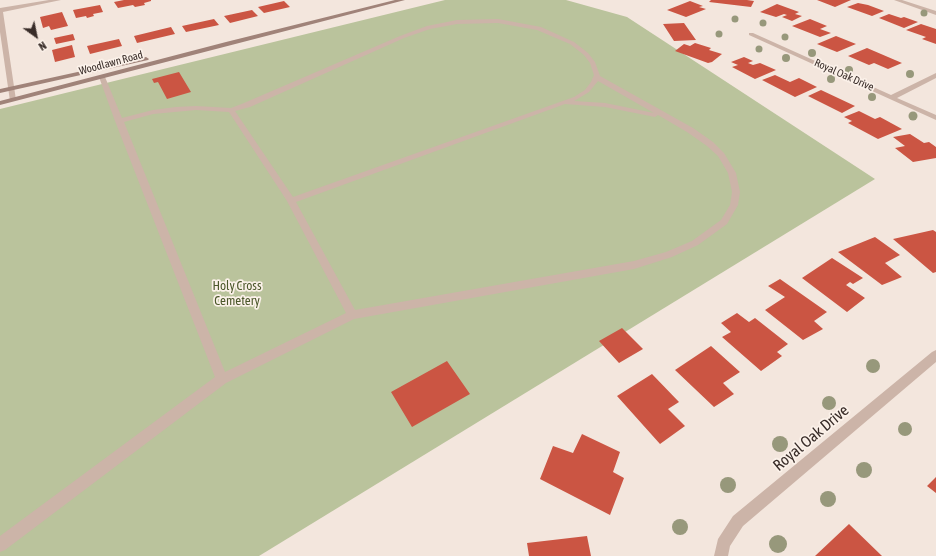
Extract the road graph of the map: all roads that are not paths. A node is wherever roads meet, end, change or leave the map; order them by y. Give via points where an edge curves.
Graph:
1 (58, 0) edge
2 (402, 0) edge
3 (897, 0) edge
4 (0, 11) edge
5 (936, 13) edge
6 (751, 34) dead end
7 (228, 43) junction
8 (936, 75) edge
9 (102, 77) junction
10 (596, 77) junction
11 (10, 89) junction
12 (0, 91) edge
13 (892, 97) junction
14 (12, 100) junction
15 (0, 103) edge
16 (560, 104) junction
17 (231, 110) junction
18 (936, 118) edge
19 (119, 121) junction
20 (683, 126) junction
21 (291, 201) junction
22 (352, 315) junction
23 (936, 355) edge
24 (222, 379) junction
25 (0, 545) edge
26 (721, 556) edge

1 - 4 street
2 - 7 main road, Woodlawn Road
3 - 5 street
4 - 11 street
6 - 13 street, Royal Oak Drive
7 - 9 main road, Woodlawn Road
7 - 11 main road, Woodlawn Road via 104,67
8 - 13 street
9 - 14 main road, Woodlawn Road
9 - 19 street
10 - 16 street via 592,86 584,93
10 - 17 street via 595,68 586,54 560,36 523,25 473,21 441,25 416,32
10 - 20 street
11 - 12 main road, Woodlawn Road
11 - 14 street
13 - 18 street, Royal Oak Drive
14 - 15 main road, Woodlawn Road
16 - 20 street via 622,107
16 - 21 street
17 - 19 street via 176,109
17 - 21 street
19 - 24 street
20 - 22 street via 704,139 721,155 729,167 735,186 734,205 728,217 695,243 669,255 634,265
21 - 22 street
22 - 24 street
23 - 26 street, Royal Oak Drive via 738,521 724,544
24 - 25 street

